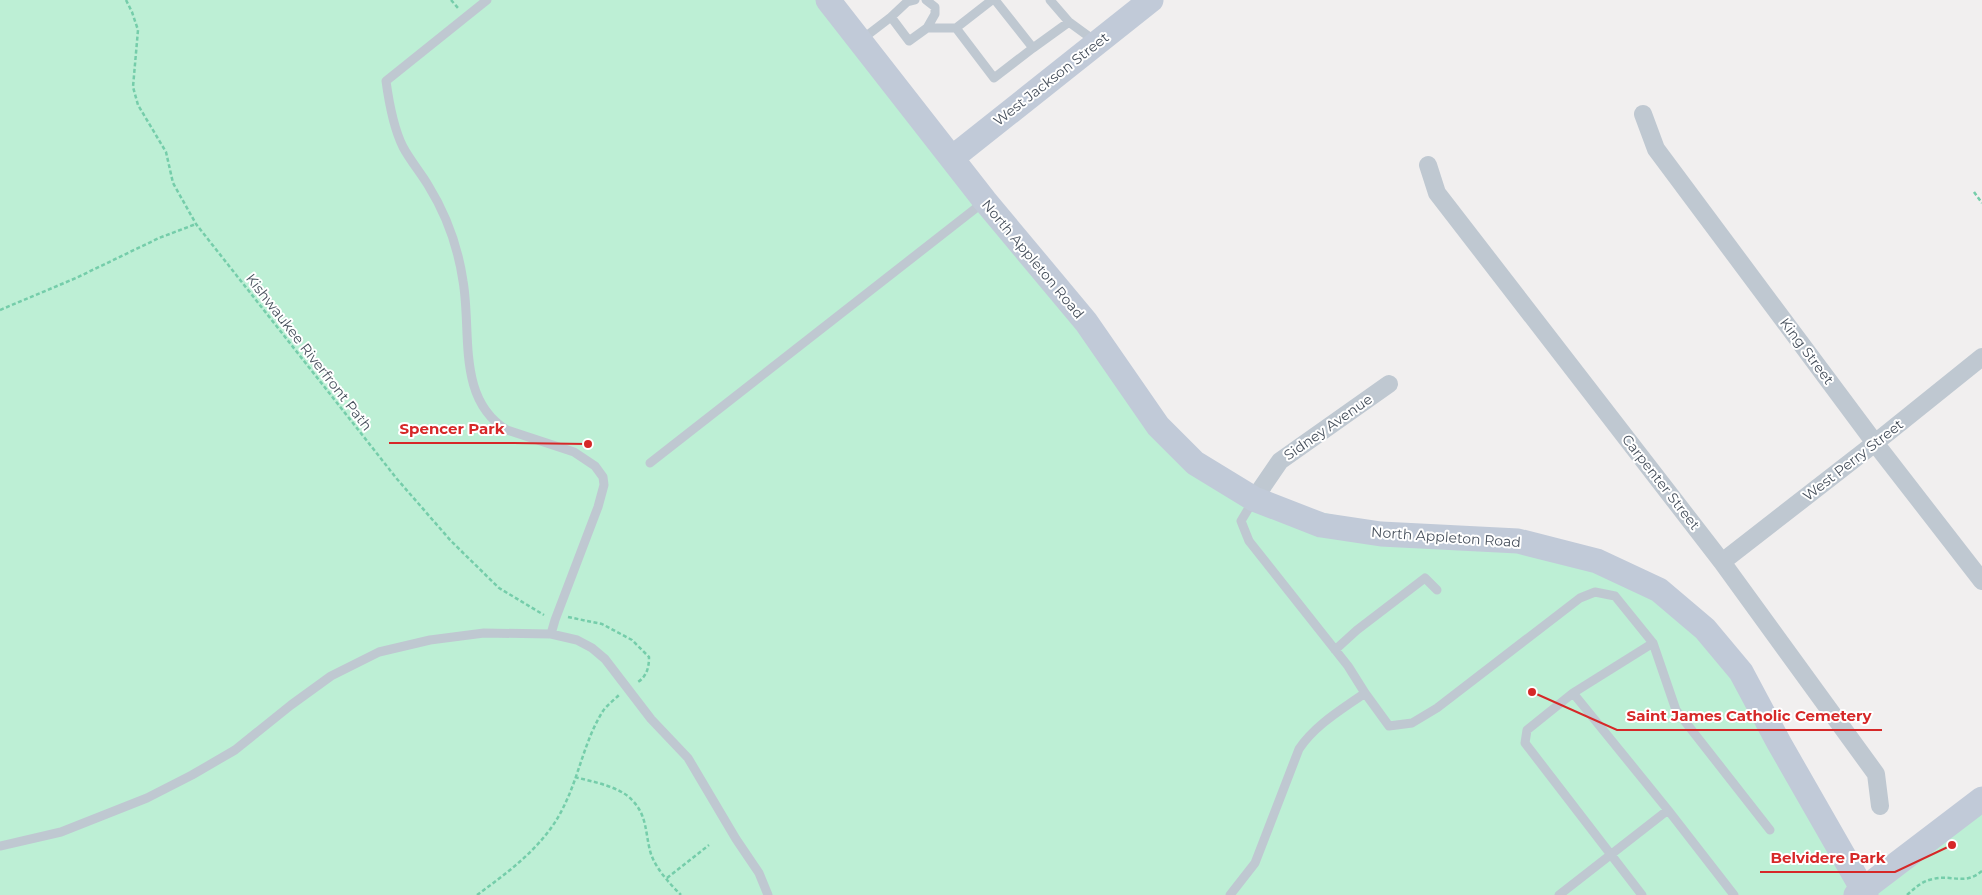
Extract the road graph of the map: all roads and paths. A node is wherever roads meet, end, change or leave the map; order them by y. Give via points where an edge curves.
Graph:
1 (126, 0) edge
2 (487, 0) edge
3 (828, 0) edge
4 (915, 0) edge
5 (926, 0) edge
6 (993, 0) edge
7 (1050, 0) edge
8 (1151, 0) edge
9 (891, 17) junction
10 (1068, 22) junction
11 (927, 28) junction
12 (956, 28) junction
13 (860, 40) junction
14 (1098, 42) junction
15 (1033, 48) junction
16 (1643, 114) dead end
17 (952, 158) junction
18 (1428, 165) dead end
19 (1974, 192) dead end
20 (985, 201) junction
21 (1982, 203) edge
22 (196, 224) junction
23 (0, 310) edge
24 (1982, 357) edge
25 (1389, 384) dead end
26 (1875, 443) junction
27 (650, 463) dead end
28 (1254, 499) junction
29 (1722, 562) junction
30 (1982, 581) edge
31 (1437, 590) dead end
32 (554, 620) junction
33 (551, 634) junction
34 (1653, 643) junction
35 (1335, 650) junction
36 (628, 687) junction
37 (1364, 693) junction
38 (1573, 693) junction
39 (575, 777) junction
40 (1982, 799) edge
41 (1880, 806) dead end
42 (1668, 810) junction
43 (1770, 830) dead end
44 (709, 845) dead end
45 (0, 846) edge
46 (1611, 854) junction
47 (1982, 871) edge
48 (667, 878) junction
49 (1862, 893) edge
50 (478, 895) edge
51 (681, 895) edge
52 (768, 895) edge
53 (1230, 895) edge
54 (1559, 895) edge
55 (1642, 895) edge
56 (1734, 895) edge
57 (1907, 895) edge

1 - 22 path, Kishwaukee Riverfront Path via 138,30 133,87 138,105 166,152 173,183
2 - 32 lane via 386,81 392,117 403,146 429,186 452,232 463,281 472,380 481,406 507,430 584,458 603,477 598,507
3 - 13 main road, North Appleton Road
4 - 9 lane via 907,2
5 - 11 lane via 935,7
6 - 12 lane
6 - 15 lane
7 - 10 lane
8 - 14 main road, West Jackson Street
9 - 11 lane via 909,41
9 - 13 lane
10 - 14 lane
10 - 15 lane
11 - 12 lane
12 - 15 lane via 994,78
13 - 17 main road, North Appleton Road
14 - 17 main road, West Jackson Street
16 - 26 street, King Street via 1656,149
17 - 20 main road, North Appleton Road
18 - 29 street, Carpenter Street via 1438,193
19 - 21 path
20 - 27 lane
20 - 28 main road, North Appleton Road via 1086,322 1158,426 1195,463
22 - 23 path
22 - 32 path, Kishwaukee Riverfront Path via 397,480 451,541 499,588
24 - 26 street, West Perry Street
25 - 28 street, Sidney Avenue via 1280,461
26 - 29 street, West Perry Street
26 - 30 street, King Street
28 - 35 lane via 1240,521 1249,541
28 - 49 main road, North Appleton Road via 1321,525 1381,534 1518,541 1597,561 1659,590 1705,629 1741,672
29 - 41 street, Carpenter Street via 1876,774
31 - 35 lane via 1425,578
32 - 33 lane
32 - 36 path, Kishwaukee Riverfront Path via 569,617 602,624 632,640 649,657 649,668 642,679
33 - 36 lane via 577,640 592,648
33 - 45 lane via 484,633 430,640 379,652 331,676 235,750 148,798 61,832
34 - 37 lane via 1615,596 1595,592 1580,598 1437,708 1412,723 1389,726
34 - 38 lane
34 - 43 lane via 1676,710
35 - 37 lane
36 - 39 path, Kishwaukee Riverfront Path via 604,710 592,731
36 - 52 lane via 651,719 688,758 759,873
37 - 53 lane via 1303,743 1292,763 1256,863
38 - 42 lane
38 - 46 lane via 1527,730 1524,743
39 - 48 path via 632,799 644,817 652,855
39 - 50 path, Kishwaukee Riverfront Path via 563,808 544,836 512,869
40 - 49 main road
42 - 46 lane
42 - 56 lane
44 - 48 path
46 - 54 lane
46 - 55 lane
47 - 57 path via 1963,880 1934,878 1919,884
48 - 51 path

